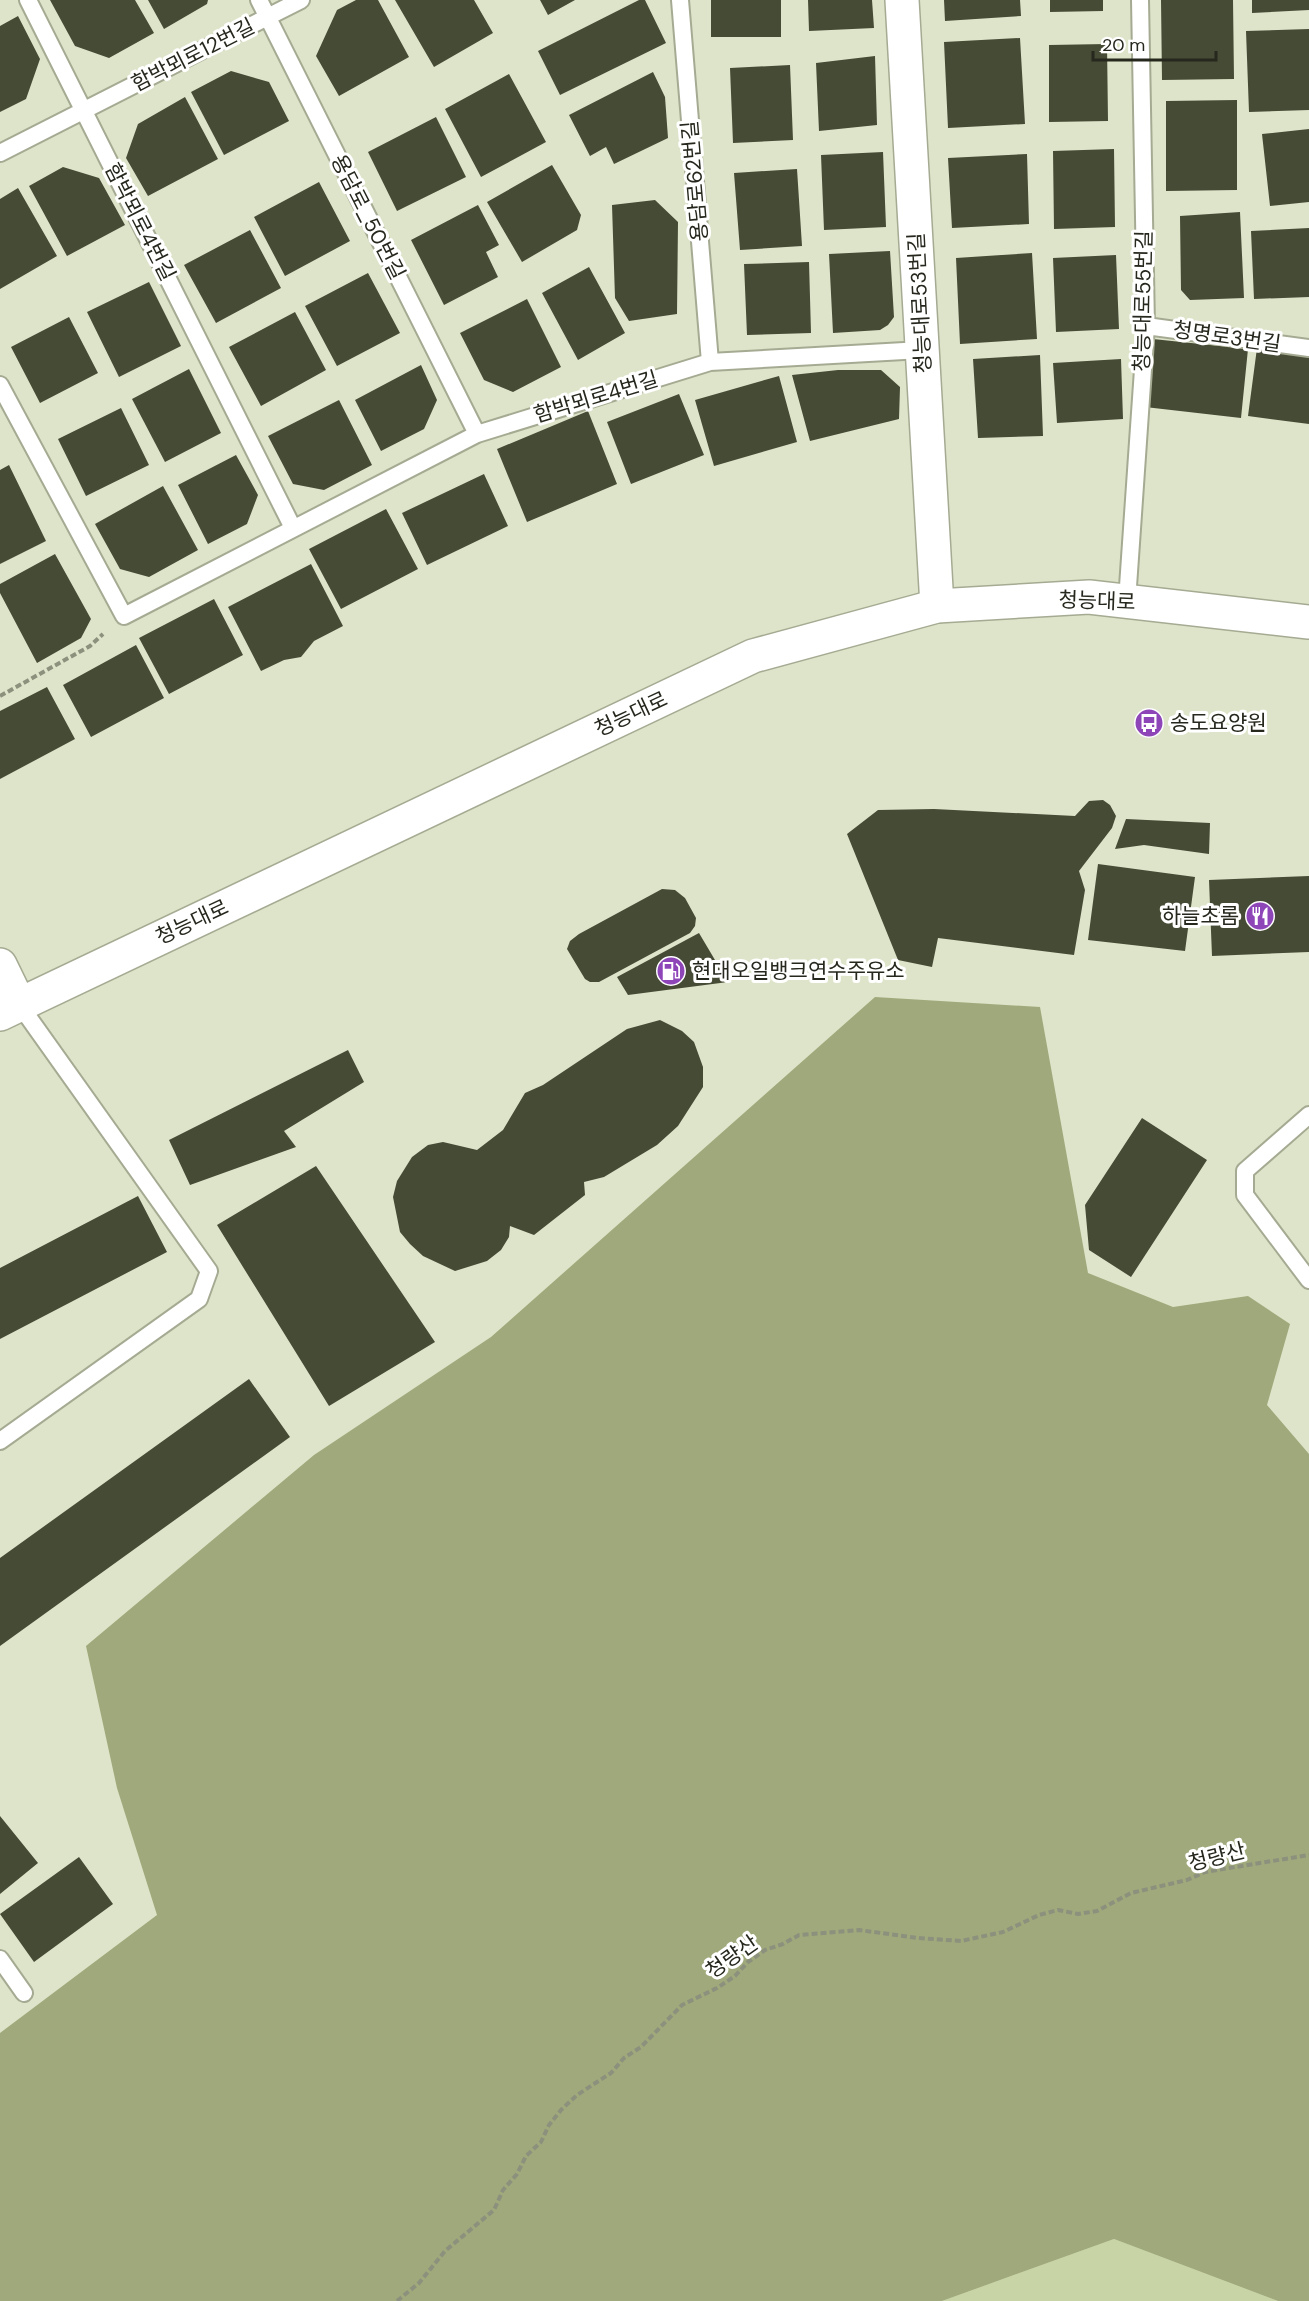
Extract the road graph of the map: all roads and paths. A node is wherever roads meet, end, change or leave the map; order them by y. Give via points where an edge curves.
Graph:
1 (28, 0) edge
2 (259, 0) edge
3 (301, 0) edge
4 (680, 0) edge
5 (902, 0) edge
6 (1140, 0) edge
7 (267, 17) junction
8 (84, 110) junction
9 (0, 153) edge
10 (1146, 326) junction
11 (1309, 348) edge
12 (922, 350) junction
13 (710, 362) junction
14 (0, 385) edge
15 (477, 434) junction
16 (293, 528) junction
17 (1127, 601) junction
18 (937, 606) junction
19 (123, 616) junction
20 (1309, 622) edge
21 (0, 696) edge
22 (0, 964) edge
23 (9, 1009) edge
24 (1309, 1115) edge
25 (1309, 1280) edge
26 (0, 1441) edge
27 (1309, 1855) edge
28 (0, 1959) edge
29 (24, 1993) dead end
30 (397, 2301) edge

1 - 8 lane
2 - 7 lane, 용담로_50번길
3 - 7 lane, 함박뫼로12번길
4 - 13 lane, 용담로62번길
5 - 12 main road, 청능대로53번길
6 - 10 lane, 청능대로55번길
7 - 8 lane, 함박뫼로12번길
7 - 15 lane, 용담로_50번길
8 - 9 lane, 함박뫼로12번길
8 - 16 lane, 함박뫼로4번길
10 - 11 lane, 청명로3번길
10 - 17 lane, 청능대로55번길
12 - 13 lane, 함박뫼로4번길
12 - 18 main road, 청능대로53번길
13 - 15 lane, 함박뫼로4번길
14 - 19 lane
15 - 16 lane, 함박뫼로4번길
16 - 19 lane, 함박뫼로4번길
17 - 18 main road, 청능대로 via 1089,597
17 - 20 main road, 청능대로
18 - 23 main road, 청능대로 via 753,656
19 - 21 path via 90,646
22 - 23 main road
23 - 26 lane via 209,1270 199,1299
24 - 25 lane via 1245,1171 1245,1195
27 - 30 path, 청량산 via 1205,1872 1131,1893 1097,1911 1078,1914 1058,1910 1003,1932 961,1941 859,1930 799,1935 765,1950 717,1988 682,2004 641,2047 561,2110 503,2190 494,2210 444,2251 419,2283
28 - 29 lane

